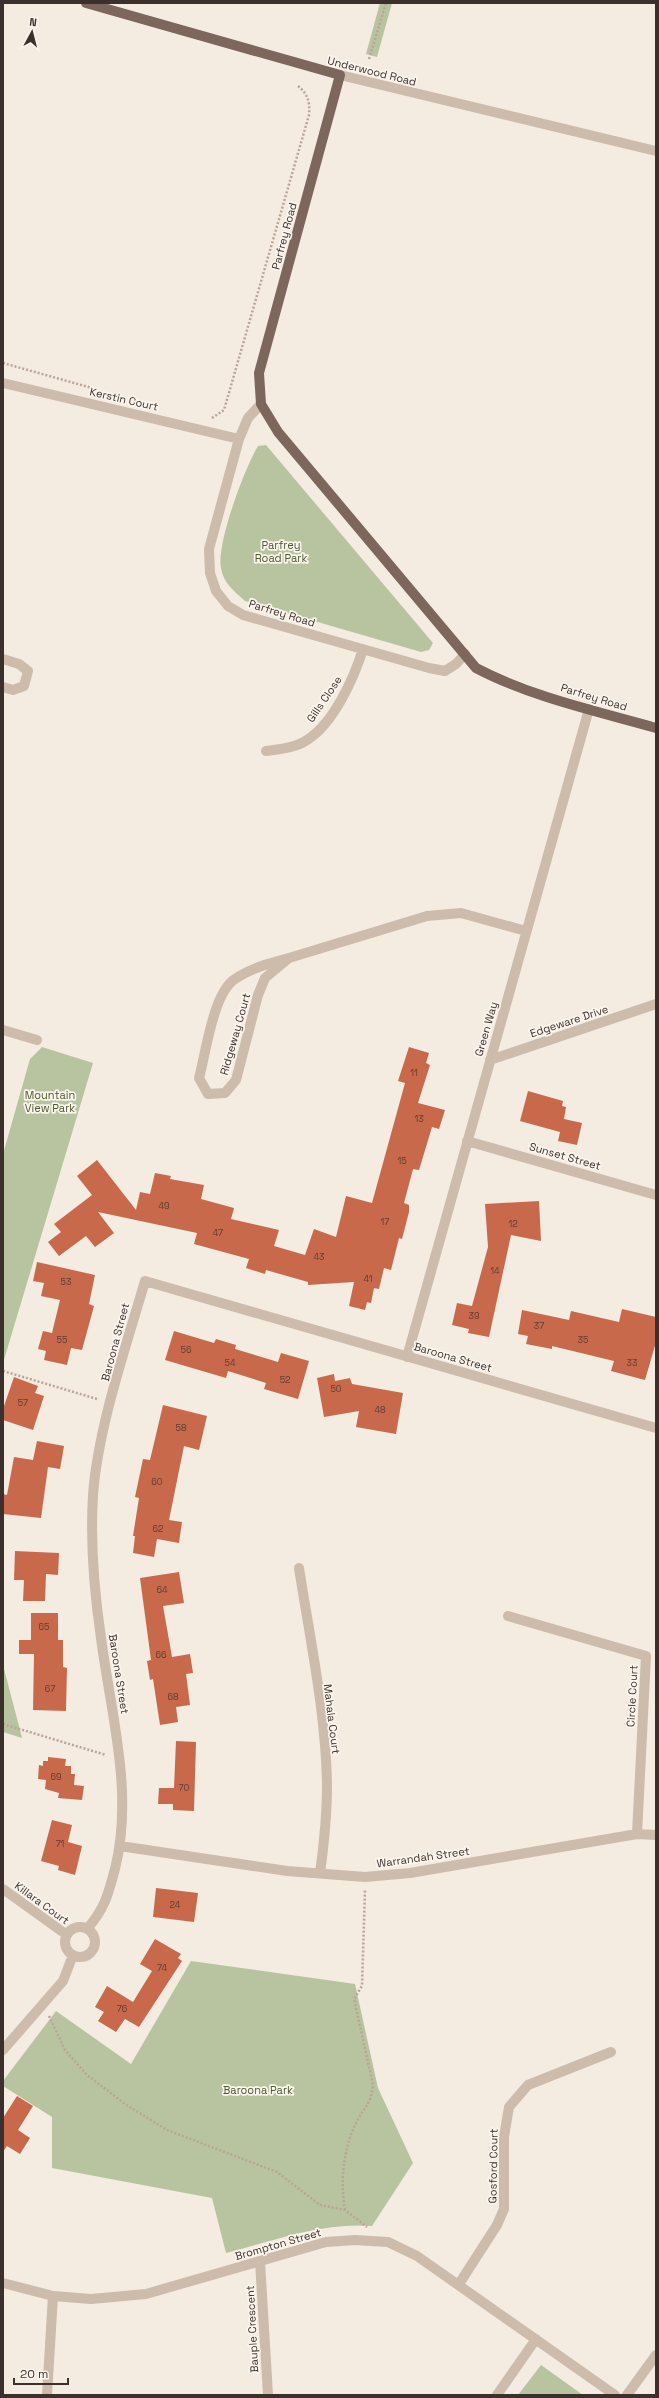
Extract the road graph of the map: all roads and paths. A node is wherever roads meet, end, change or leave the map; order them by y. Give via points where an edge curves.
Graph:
1 (86, 3) edge
2 (386, 3) edge
3 (106, 6) edge
4 (370, 59) dead end
5 (340, 76) junction
6 (297, 85) dead end
7 (656, 151) edge
8 (3, 363) edge
9 (3, 383) edge
10 (102, 390) dead end
11 (261, 404) junction
12 (210, 419) dead end
13 (239, 439) junction
14 (363, 650) junction
15 (465, 654) junction
16 (3, 659) edge
17 (3, 687) edge
18 (589, 709) junction
19 (656, 728) edge
20 (266, 751) dead end
21 (526, 931) junction
22 (289, 958) junction
23 (656, 1004) edge
24 (3, 1030) edge
25 (37, 1040) dead end
26 (490, 1060) junction
27 (467, 1141) junction
28 (656, 1195) edge
29 (407, 1357) junction
30 (3, 1371) edge
31 (111, 1403) junction
32 (656, 1428) edge
33 (299, 1568) dead end
34 (508, 1616) dead end
35 (3, 1724) edge
36 (120, 1760) junction
37 (637, 1834) junction
38 (656, 1834) edge
39 (120, 1846) junction
40 (320, 1873) junction
41 (365, 1877) junction
42 (3, 1889) edge
43 (87, 1929) junction
44 (67, 1935) junction
45 (73, 1955) junction
46 (41, 2007) junction
47 (3, 2050) edge
48 (612, 2052) dead end
49 (345, 2210) junction
50 (374, 2241) junction
51 (260, 2261) junction
52 (3, 2283) edge
53 (459, 2284) junction
54 (53, 2296) junction
55 (536, 2339) junction
56 (656, 2355) edge
57 (47, 2395) edge
58 (268, 2395) edge
59 (497, 2395) edge
60 (615, 2395) edge
61 (627, 2395) edge

1 - 3 main road, Underwood Road
2 - 4 path
3 - 5 main road, Underwood Road
5 - 7 street, Underwood Road
5 - 11 main road, Parfrey Road via 259,373
6 - 12 path via 305,92 310,102 309,115 224,410
8 - 10 path
9 - 13 street, Kerstin Court
11 - 13 street, Parfrey Road via 248,418
11 - 15 main road, Parfrey Road via 278,432
13 - 14 street, Parfrey Road via 209,549 210,573 216,591 228,606 243,615
14 - 15 street, Parfrey Road via 445,671
14 - 20 street, Gills Close via 350,685 323,726 307,740 287,748
15 - 18 main road, Parfrey Road via 476,668 494,678
16 - 17 street via 19,664 28,671 24,686 13,690
18 - 19 main road, Parfrey Road
18 - 21 street, Green Way
21 - 22 street, Ridgeway Court via 461,913 427,916
21 - 26 street, Green Way
22 - 22 street, Ridgeway Court via 251,969 233,980 220,998 200,1078 208,1094 226,1093 236,1080 258,995 265,978
23 - 26 street, Edgeware Drive
24 - 25 street
26 - 27 street, Green Way
27 - 28 street, Sunset Street
27 - 29 street, Green Way
29 - 31 street, Baroona Street via 145,1281
29 - 32 street, Baroona Street
30 - 31 path
31 - 36 street, Baroona Street via 93,1493 91,1557
33 - 40 street, Mahala Court via 325,1744 327,1793
34 - 37 street, Circle Court via 646,1656
35 - 36 path
36 - 39 street, Baroona Street via 124,1818
37 - 38 street, Warrandah Street
37 - 41 street, Warrandah Street via 410,1873
39 - 40 street, Warrandah Street
39 - 43 street, Baroona Street via 105,1905
40 - 41 street, Warrandah Street
41 - 49 path via 362,1986 354,1999 373,2085 372,2098 357,2122 348,2144 342,2191
42 - 44 street, Killara Court
43 - 44 street via 76,1928
43 - 45 street via 94,1937 94,1947 83,1957
44 - 45 street via 66,1946
45 - 46 street via 63,1981
46 - 47 street
46 - 49 path via 50,2018 65,2050 87,2075 125,2104 167,2130 277,2172 320,2205
48 - 53 street, Gosford Court via 528,2085 508,2107 504,2137 504,2209 497,2225
49 - 50 path via 366,2225
50 - 51 street, Brompton Street via 326,2242
50 - 53 street, Brompton Street via 388,2242 417,2256
51 - 54 street, Brompton Street via 146,2294 91,2299
51 - 58 street, Bauple Crescent
52 - 54 street, Brompton Street
53 - 55 street, Brompton Street
54 - 57 street
55 - 59 street
55 - 60 street, Brompton Street
56 - 61 street

